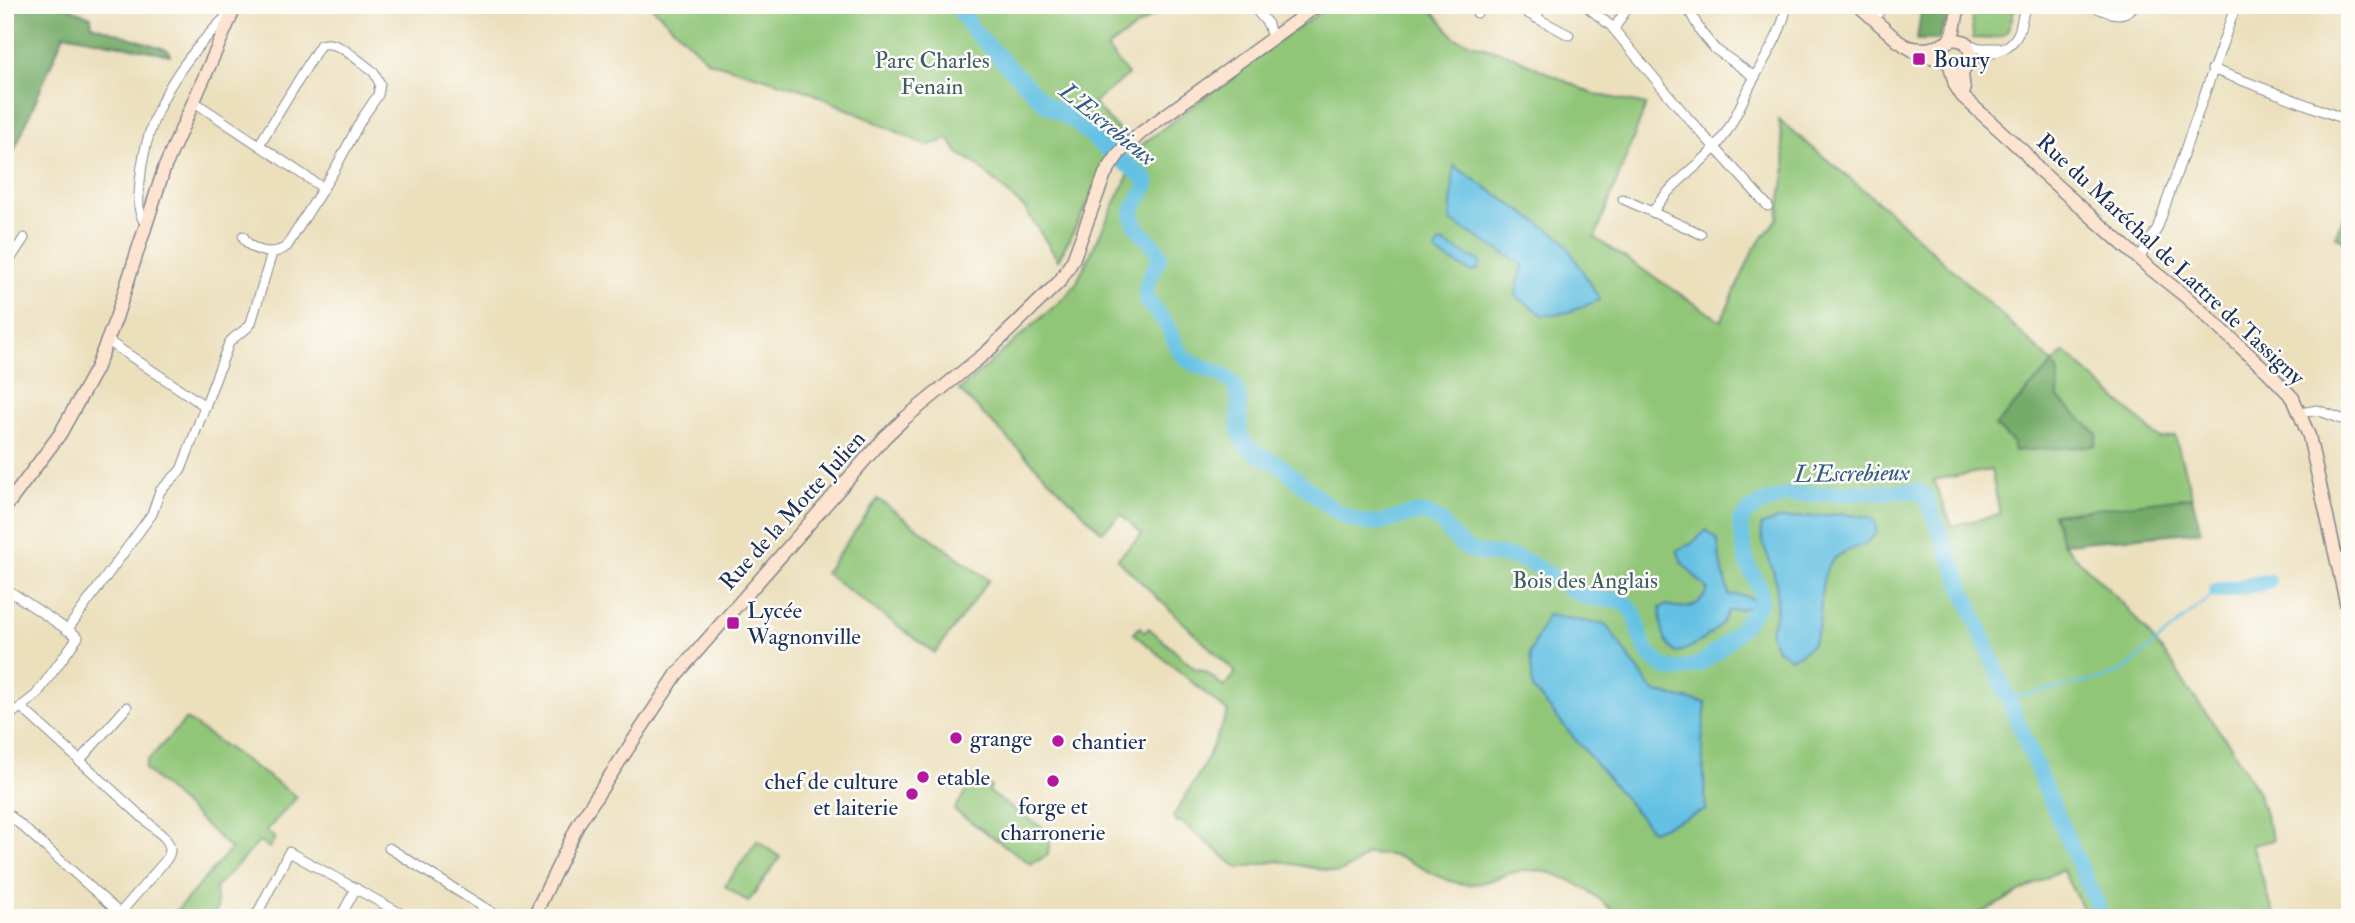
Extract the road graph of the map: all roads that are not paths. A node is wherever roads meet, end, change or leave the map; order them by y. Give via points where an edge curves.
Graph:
1 (1252, 5) edge
2 (1318, 5) edge
3 (1542, 5) edge
4 (1585, 5) edge
5 (1629, 5) edge
6 (1686, 5) edge
7 (1787, 5) edge
8 (1858, 5) edge
9 (1884, 5) edge
10 (1960, 5) edge
11 (2026, 5) edge
12 (2090, 5) edge
13 (2136, 5) edge
14 (2235, 5) edge
15 (236, 7) edge
16 (1874, 20) junction
17 (1614, 29) junction
18 (1569, 35) dead end
19 (1272, 38) junction
20 (1947, 43) junction
21 (1967, 43) junction
22 (2010, 44) junction
23 (1905, 46) junction
24 (1947, 63) junction
25 (1967, 63) junction
26 (2212, 69) junction
27 (1755, 77) junction
28 (193, 101) junction
29 (1975, 108) junction
30 (2350, 121) edge
31 (259, 145) junction
32 (1715, 148) junction
33 (323, 188) junction
34 (1623, 199) dead end
35 (1768, 206) dead end
36 (1653, 212) junction
37 (145, 223) junction
38 (1701, 234) dead end
39 (243, 236) dead end
40 (24, 238) dead end
41 (272, 253) junction
42 (2139, 259) junction
43 (5, 267) edge
44 (108, 341) junction
45 (205, 406) junction
46 (2301, 413) junction
47 (2350, 422) edge
48 (5, 508) edge
49 (5, 588) edge
50 (2350, 620) edge
51 (67, 630) junction
52 (127, 707) dead end
53 (22, 708) junction
54 (5, 719) edge
55 (79, 761) junction
56 (5, 811) edge
57 (389, 848) dead end
58 (356, 888) junction
59 (123, 915) edge
60 (490, 915) edge
61 (255, 918) edge
62 (340, 918) edge
63 (409, 918) edge
64 (501, 918) edge
65 (533, 918) edge

1 - 19 street via 1268,24
2 - 19 street
3 - 18 street via 1533,16
4 - 17 street
5 - 17 street
6 - 27 street via 1715,49
7 - 27 street via 1779,36
8 - 16 street
9 - 16 street
10 - 20 street
10 - 21 street
11 - 22 street via 2019,32
12 - 13 street via 2117,15
14 - 26 street
15 - 28 street
15 - 37 street via 176,75 153,118 139,200
16 - 23 street
17 - 32 street
19 - 65 street, Rue de la Motte Julien via 1142,132 1119,154 1098,188 1073,260 1060,281 988,351 885,437 681,668 579,823
20 - 21 street via 1958,39
20 - 23 street via 1925,49
20 - 24 street via 1943,53
21 - 22 street via 1992,49
21 - 25 street via 1971,54
22 - 25 street
23 - 24 street
24 - 25 street via 1958,67
24 - 29 street, Rue du Maréchal de Lattre de Tassigny via 1959,93
25 - 29 street, Rue du Maréchal de Lattre de Tassigny via 1962,86
26 - 30 street
26 - 42 street via 2157,229
27 - 32 street
28 - 31 street
28 - 37 street
29 - 42 street, Rue du Maréchal de Lattre de Tassigny
31 - 33 street
31 - 33 street via 317,48 327,42 337,45 376,74 380,88
32 - 35 street
32 - 36 street via 1667,192
33 - 41 street via 287,246
34 - 36 street
36 - 38 street
37 - 44 street
39 - 41 street via 247,244
40 - 43 street
41 - 45 street via 251,323 231,340
42 - 46 street, Rue du Maréchal de Lattre de Tassigny via 2269,372
44 - 45 street
44 - 48 street via 74,412
45 - 51 street via 181,470 160,491 154,510
46 - 47 street via 2317,410
46 - 50 street, Rue du Maréchal de Lattre de Tassigny
49 - 51 street
51 - 53 street via 78,637
52 - 55 street
53 - 54 street
53 - 55 street
55 - 59 street via 170,845 166,860
56 - 59 street
57 - 60 street
58 - 61 street via 289,852
58 - 62 street
58 - 63 street
60 - 64 street

